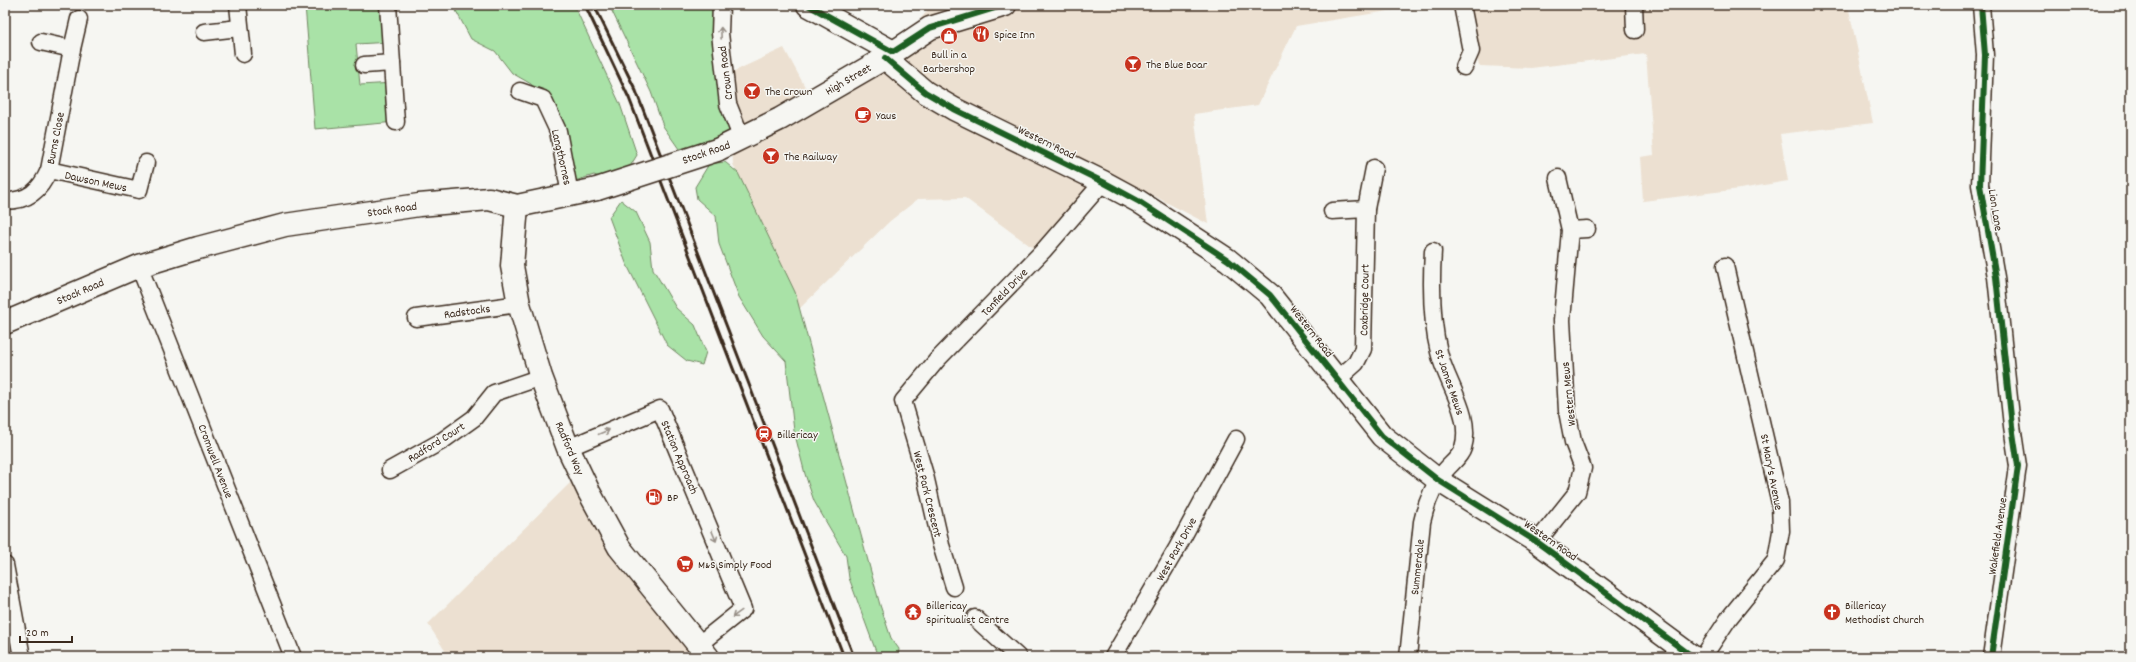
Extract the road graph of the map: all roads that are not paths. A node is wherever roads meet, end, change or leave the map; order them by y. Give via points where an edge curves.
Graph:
1 (238, 5) edge
2 (388, 5) edge
3 (721, 5) edge
4 (808, 5) edge
5 (1005, 5) edge
6 (1462, 5) edge
7 (1634, 5) edge
8 (1981, 5) edge
9 (79, 19) dead end
10 (239, 28) junction
11 (1634, 30) dead end
12 (204, 32) dead end
13 (41, 42) dead end
14 (72, 49) junction
15 (242, 54) dead end
16 (889, 55) junction
17 (392, 63) junction
18 (364, 65) dead end
19 (1464, 67) dead end
20 (520, 91) dead end
21 (780, 119) joint
22 (396, 122) dead end
23 (742, 139) junction
24 (146, 163) dead end
25 (1374, 168) dead end
26 (49, 170) junction
27 (1558, 178) dead end
28 (1103, 182) junction
29 (570, 194) junction
30 (5, 201) edge
31 (517, 206) junction
32 (1366, 209) junction
33 (1332, 211) dead end
34 (1587, 229) dead end
35 (1570, 230) junction
36 (1433, 251) dead end
37 (139, 266) junction
38 (1724, 266) dead end
39 (519, 304) junction
40 (416, 318) dead end
41 (5, 323) edge
42 (541, 377) junction
43 (1337, 380) junction
44 (903, 400) joint
45 (2012, 417) joint
46 (1236, 439) dead end
47 (568, 448) junction
48 (390, 470) dead end
49 (1438, 480) junction
50 (1537, 542) junction
51 (5, 565) edge
52 (954, 587) dead end
53 (975, 618) dead end
54 (703, 651) edge
55 (22, 657) edge
56 (293, 657) edge
57 (1018, 657) edge
58 (1113, 657) edge
59 (1408, 657) edge
60 (1693, 657) edge
61 (1703, 657) edge
62 (1991, 657) edge

1 - 10 street
2 - 17 street
23 -> 3 street, Crown Road via 728,104 720,33
4 - 16 street, Western Road
5 - 16 street, High Street via 930,28
6 - 19 street via 1471,51
7 - 11 street
8 - 45 street, Lion Lane via 1985,55 1980,185 1996,277
9 - 14 street, Burns Close
10 - 12 street
10 - 15 street
13 - 14 street
14 - 26 street, Burns Close
16 - 21 street, High Street
16 - 28 street, Western Road via 925,92
17 - 18 street
17 - 22 street
20 - 29 street, Langthornes via 543,99 558,131
21 - 23 street, Stock Road
23 - 29 street, Stock Road, bridge via 717,150 596,189
24 - 26 street, Dawson Mews via 139,190
25 - 32 street, Coxbridge Court
26 - 30 street, Burns Close via 44,183 34,194 20,201
27 - 35 street, Western Mews
28 - 43 street, Western Road via 1138,201 1228,260 1270,295
28 - 44 street, Tanfield Drive via 1043,251 937,360
29 - 31 street, Stock Road
31 - 37 street, Stock Road via 489,199 419,205 285,225
31 - 39 street, Radford Way via 512,266
32 - 33 street
32 - 43 street, Coxbridge Court via 1363,349 1356,363
34 - 35 street
35 - 50 street, Western Mews via 1562,328 1567,411 1573,442 1583,468 1577,492
36 - 49 street, St James Mews via 1438,273 1434,322 1438,352 1463,415 1464,431 1463,448
37 - 41 street, Stock Road
37 - 56 street, Cromwell Avenue
38 - 61 street, St Mary's Avenue via 1780,503 1782,531 1776,560 1729,618
39 - 40 street, Radstocks
39 - 42 street, Radford Way
42 - 47 street, Radford Way
42 - 48 street, Radford Court via 494,393 474,418 442,441
43 - 49 street, Western Road via 1382,436
44 - 52 street, West Park Crescent
45 - 62 street, Wakefield Avenue via 2018,466
46 - 58 street, West Park Drive via 1177,548
47 - 54 street, Radford Way via 619,547
47 -> 54 street, Station Approach via 660,408 743,609
49 - 50 street, Western Road
49 - 59 street, Summerdale via 1425,508 1422,522
50 - 60 street, Western Road
51 - 55 street
53 - 57 street

